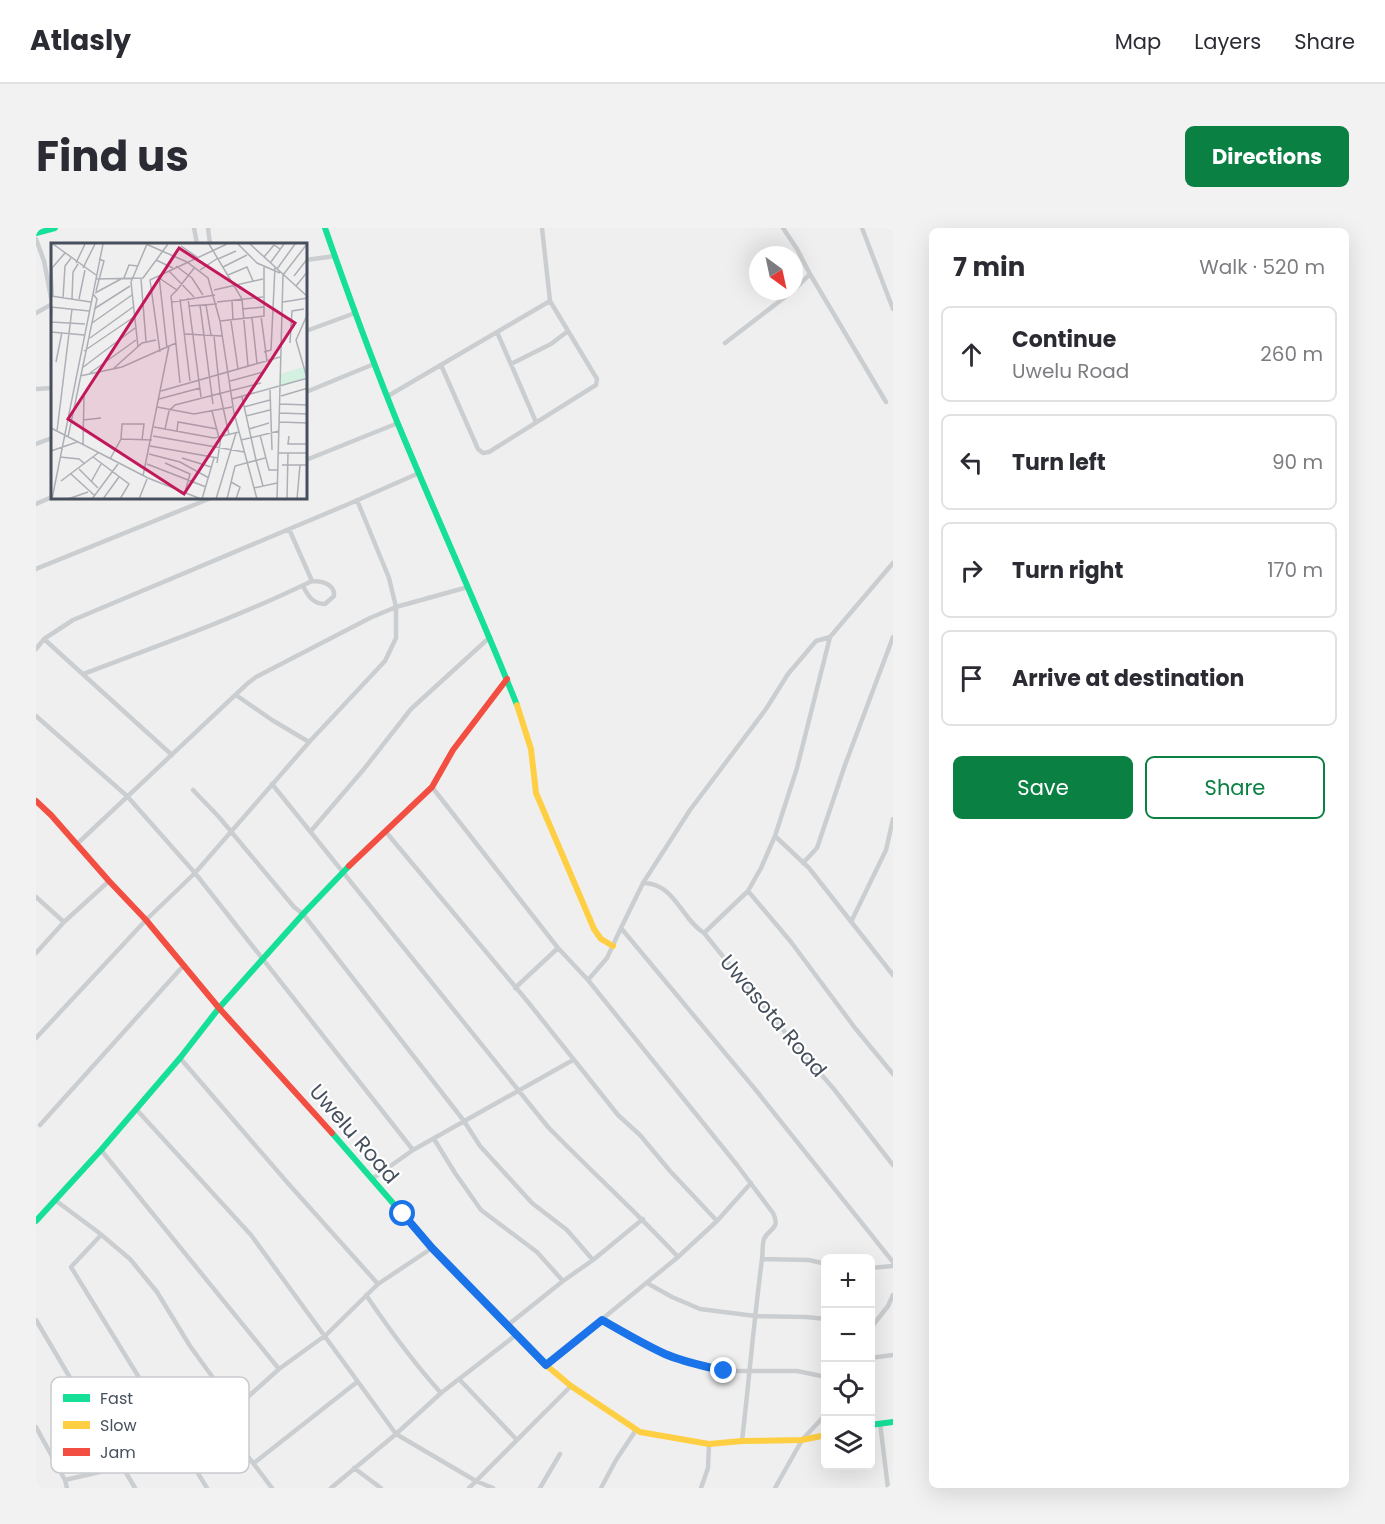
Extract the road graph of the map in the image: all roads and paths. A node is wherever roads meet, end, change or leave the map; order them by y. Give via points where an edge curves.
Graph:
1 (55, 228) edge
2 (194, 228) edge
3 (208, 228) edge
4 (325, 228) edge
5 (542, 228) edge
6 (783, 228) edge
7 (862, 228) edge
8 (36, 233) edge
9 (36, 239) edge
10 (197, 243) edge
11 (210, 243) edge
12 (335, 256) junction
13 (308, 260) edge
14 (810, 274) junction
15 (803, 281) edge
16 (51, 298) edge
17 (782, 300) edge
18 (550, 301) junction
19 (51, 304) edge
20 (893, 309) edge
21 (36, 313) edge
22 (355, 313) junction
23 (308, 330) edge
24 (568, 331) junction
25 (497, 332) junction
26 (725, 343) dead end
27 (374, 364) junction
28 (511, 364) junction
29 (441, 365) junction
30 (51, 388) edge
31 (36, 389) edge
32 (308, 391) edge
33 (388, 396) junction
34 (886, 402) dead end
35 (536, 422) junction
36 (398, 423) junction
37 (51, 438) edge
38 (36, 444) edge
39 (308, 459) edge
40 (419, 473) junction
41 (51, 497) edge
42 (206, 500) edge
43 (357, 500) junction
44 (36, 504) edge
45 (289, 529) junction
46 (893, 563) edge
47 (36, 569) edge
48 (312, 581) junction
49 (303, 586) junction
50 (468, 587) junction
51 (396, 607) junction
52 (490, 637) junction
53 (830, 637) junction
54 (893, 637) edge
55 (44, 639) junction
56 (37, 645) edge
57 (82, 674) junction
58 (507, 679) junction
59 (236, 695) junction
60 (36, 716) edge
61 (309, 742) junction
62 (172, 755) junction
63 (273, 784) junction
64 (432, 787) junction
65 (192, 790) dead end
66 (127, 796) junction
67 (36, 801) edge
68 (893, 819) edge
69 (311, 831) junction
70 (232, 832) junction
71 (386, 832) junction
72 (775, 836) junction
73 (78, 843) junction
74 (803, 863) junction
75 (343, 871) junction
76 (195, 873) junction
77 (109, 881) junction
78 (643, 883) junction
79 (748, 891) junction
80 (36, 897) edge
81 (303, 914) junction
82 (146, 920) junction
83 (64, 922) junction
84 (851, 922) junction
85 (621, 928) junction
86 (704, 933) junction
87 (613, 946) junction
88 (558, 948) junction
89 (36, 953) edge
90 (262, 959) junction
91 (184, 965) junction
92 (893, 974) edge
93 (588, 980) junction
94 (515, 988) junction
95 (219, 1008) junction
96 (36, 1038) edge
97 (180, 1059) junction
98 (573, 1060) junction
99 (893, 1074) edge
100 (519, 1090) junction
101 (136, 1109) junction
102 (464, 1121) junction
103 (39, 1125) dead end
104 (434, 1139) junction
105 (101, 1150) junction
106 (413, 1150) junction
107 (893, 1165) edge
108 (372, 1179) junction
109 (751, 1183) junction
110 (55, 1200) junction
111 (643, 1220) junction
112 (36, 1221) edge
113 (717, 1221) junction
114 (101, 1235) junction
115 (432, 1248) junction
116 (678, 1257) junction
117 (762, 1259) junction
118 (593, 1260) junction
119 (821, 1263) edge
120 (893, 1264) edge
121 (875, 1267) edge
122 (562, 1281) junction
123 (647, 1283) junction
124 (378, 1284) junction
125 (366, 1294) junction
126 (893, 1295) edge
127 (755, 1316) junction
128 (821, 1319) edge
129 (602, 1320) junction
130 (36, 1322) edge
131 (875, 1323) edge
132 (508, 1325) junction
133 (326, 1335) junction
134 (516, 1335) junction
135 (893, 1356) edge
136 (875, 1358) edge
137 (546, 1365) junction
138 (279, 1369) junction
139 (751, 1370) junction
140 (821, 1376) edge
141 (68, 1377) edge
142 (138, 1377) edge
143 (212, 1377) edge
144 (459, 1379) junction
145 (357, 1382) junction
146 (571, 1386) junction
147 (441, 1393) junction
148 (249, 1396) edge
149 (823, 1416) edge
150 (893, 1422) edge
151 (875, 1424) edge
152 (880, 1424) junction
153 (36, 1427) edge
154 (636, 1430) junction
155 (396, 1434) junction
156 (821, 1436) edge
157 (517, 1440) junction
158 (802, 1440) junction
159 (742, 1441) junction
160 (709, 1444) junction
161 (51, 1454) edge
162 (560, 1454) dead end
163 (249, 1456) edge
164 (254, 1463) junction
165 (354, 1468) junction
166 (62, 1473) edge
167 (93, 1473) edge
168 (125, 1473) edge
169 (198, 1473) edge
170 (65, 1479) junction
171 (476, 1481) junction
172 (67, 1488) edge
173 (135, 1488) edge
174 (207, 1488) edge
175 (272, 1488) edge
176 (331, 1488) edge
177 (381, 1488) edge
178 (469, 1488) edge
179 (493, 1488) edge
180 (540, 1488) edge
181 (601, 1488) edge
182 (701, 1488) edge
183 (775, 1488) edge
184 (888, 1488) edge

1 - 8 street
2 - 10 street
3 - 11 street
4 - 12 street
5 - 18 street
6 - 14 street
7 - 20 street
9 - 16 street
12 - 13 street
12 - 22 street
14 - 15 street
14 - 34 street
17 - 26 street
18 - 24 street
18 - 25 street
19 - 21 street
22 - 23 street
22 - 27 street
24 - 28 street
24 - 35 street via 597,383
25 - 28 street
25 - 29 street
27 - 32 street
27 - 33 street
28 - 35 street
29 - 33 street
29 - 35 street via 483,453
30 - 31 street
33 - 36 street
36 - 39 street
36 - 40 street
37 - 38 street
40 - 43 street
40 - 50 street
41 - 44 street
42 - 47 street
43 - 45 street
43 - 51 street via 389,578
45 - 48 street
45 - 55 street via 73,620
46 - 53 street
48 - 49 street
48 - 49 street via 324,582 334,596 325,604 318,604
49 - 57 street
50 - 51 street
50 - 52 street
51 - 59 street via 256,677
51 - 61 street via 396,638 386,661
52 - 58 street
52 - 69 street via 411,709
53 - 72 street via 797,768
53 - 78 street via 816,641 788,674
54 - 74 street via 817,848
55 - 56 street
55 - 57 street
57 - 62 street
58 - 64 street via 453,750
58 - 87 street via 531,749 536,793 594,929
59 - 61 street
59 - 62 street
60 - 66 street
61 - 63 street
62 - 66 street
63 - 69 street
63 - 70 street
64 - 71 street
64 - 88 street
65 - 70 street
66 - 73 street
66 - 76 street
67 - 73 street, Uwelu Road
68 - 84 street via 886,850
69 - 75 street
70 - 76 street
70 - 81 street
71 - 75 street
71 - 94 street
72 - 74 street
72 - 79 street
73 - 77 street, Uwelu Road
74 - 84 street
75 - 81 street
75 - 100 street
76 - 82 street
76 - 90 street
77 - 82 street, Uwelu Road
77 - 83 street
78 - 85 street
78 - 86 street, Uwasota Road via 665,890
79 - 86 street
79 - 99 street
80 - 83 street
81 - 90 street
81 - 102 street
82 - 91 street, Uwelu Road
82 - 96 street
83 - 89 street
84 - 92 street
85 - 87 street
85 - 120 street
86 - 107 street, Uwasota Road
87 - 93 street
88 - 93 street
88 - 94 street
90 - 95 street
90 - 106 street
91 - 95 street, Uwelu Road
91 - 103 street
93 - 109 street
94 - 98 street
95 - 97 street
95 - 108 street, Uwelu Road
97 - 101 street
97 - 124 street
98 - 100 street
98 - 113 street via 618,1115 640,1134
100 - 102 street
100 - 111 street via 548,1127
101 - 105 street
101 - 133 street via 251,1235
102 - 104 street
102 - 118 street via 480,1146 532,1203 567,1230
104 - 106 street
104 - 122 street via 481,1210 537,1252
105 - 110 street
105 - 138 street
106 - 108 street
108 - 115 street, Uwelu Road
109 - 113 street
109 - 117 street via 776,1221 764,1239
110 - 112 street
110 - 114 street
111 - 116 street
111 - 118 street
113 - 116 street
114 - 142 street via 70,1267
114 - 143 street via 130,1259 157,1292
115 - 124 street
115 - 132 street, Uwelu Road
116 - 123 street
117 - 119 street
117 - 127 street
118 - 122 street
120 - 121 street
122 - 132 street
123 - 127 street via 700,1309
123 - 129 street
124 - 125 street
125 - 133 street
125 - 147 street via 405,1351
126 - 131 street
127 - 128 street
127 - 139 street
129 - 137 street
129 - 139 street via 665,1354 724,1371
130 - 141 street
132 - 134 street, Uwelu Road
133 - 138 street
133 - 145 street
134 - 137 street, Uwelu Road
134 - 144 street
135 - 136 street
137 - 146 street, Uwelu Road
138 - 148 street
139 - 140 street via 797,1371
139 - 159 street
144 - 147 street
144 - 157 street
145 - 155 street
145 - 164 street
146 - 154 street, Uwelu Road
146 - 157 street
147 - 155 street
149 - 158 street
150 - 152 street
151 - 152 street
152 - 184 street
153 - 161 street
154 - 160 street, Uwelu Road
154 - 181 street
155 - 165 street
155 - 171 street
156 - 158 street, Uwelu Road
157 - 171 street
158 - 159 street, Uwelu Road
158 - 183 street
159 - 160 street, Uwelu Road
160 - 182 street via 708,1468
162 - 180 street
163 - 164 street
164 - 175 street
165 - 176 street
165 - 177 street
166 - 170 street
167 - 170 street
168 - 173 street
169 - 174 street
170 - 172 street
171 - 178 street
171 - 179 street

